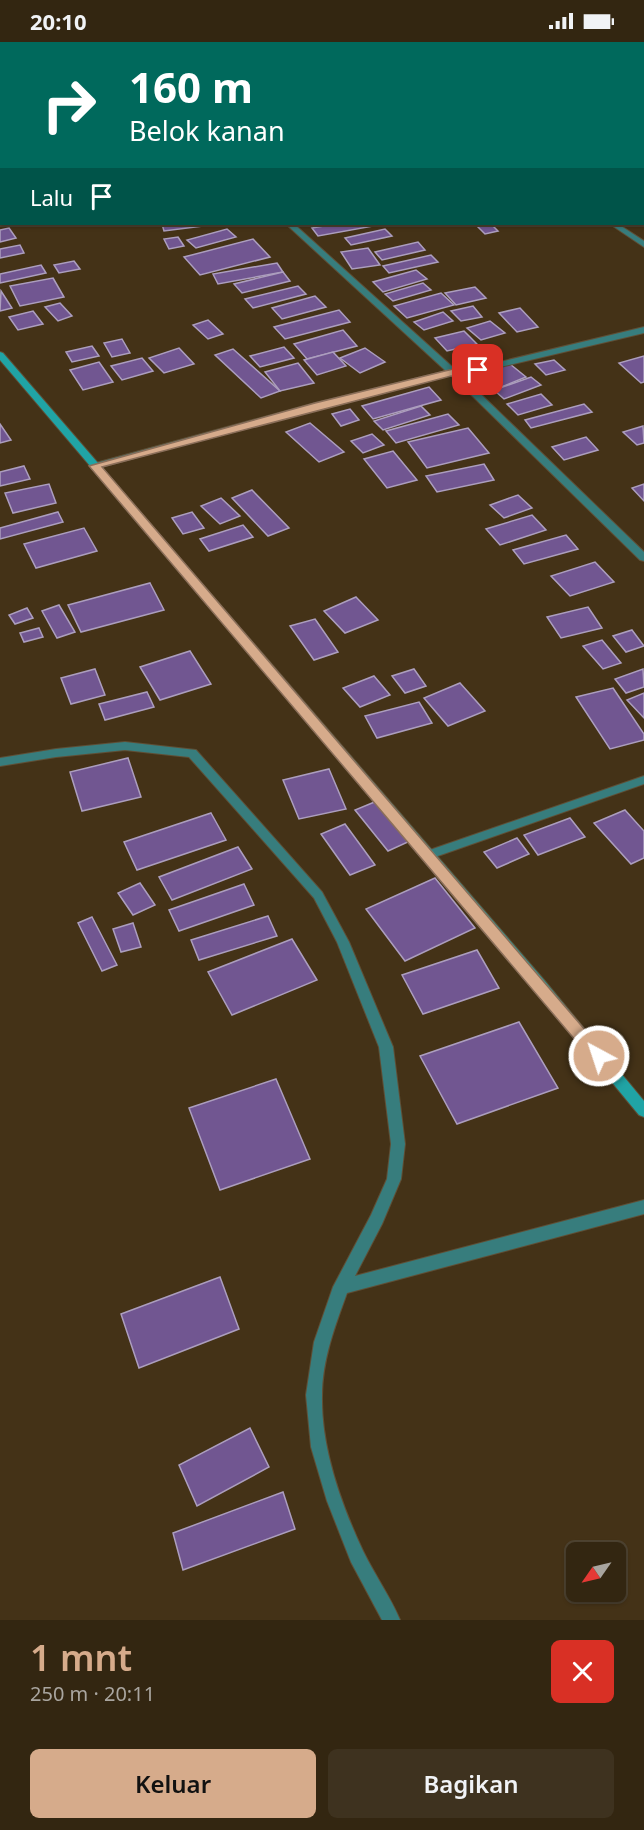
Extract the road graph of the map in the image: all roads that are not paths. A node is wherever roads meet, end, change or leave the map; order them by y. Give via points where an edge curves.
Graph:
1 (291, 225) edge
2 (615, 225) edge
3 (644, 245) edge
4 (644, 330) edge
5 (0, 355) edge
6 (454, 374) junction
7 (95, 466) junction
8 (644, 558) edge
9 (0, 762) edge
10 (644, 780) edge
11 (428, 855) junction
12 (644, 1111) edge
13 (644, 1207) edge
14 (341, 1287) junction
15 (391, 1620) edge

1 - 6 street
2 - 3 street
4 - 6 street
5 - 7 main road
6 - 7 street via 318,405
6 - 8 street
7 - 11 main road
9 - 14 street via 125,746 192,753 318,895 386,1047 398,1144 394,1179
10 - 11 street
11 - 12 main road
13 - 14 street
14 - 15 street via 322,1342 314,1395 319,1447 357,1556

